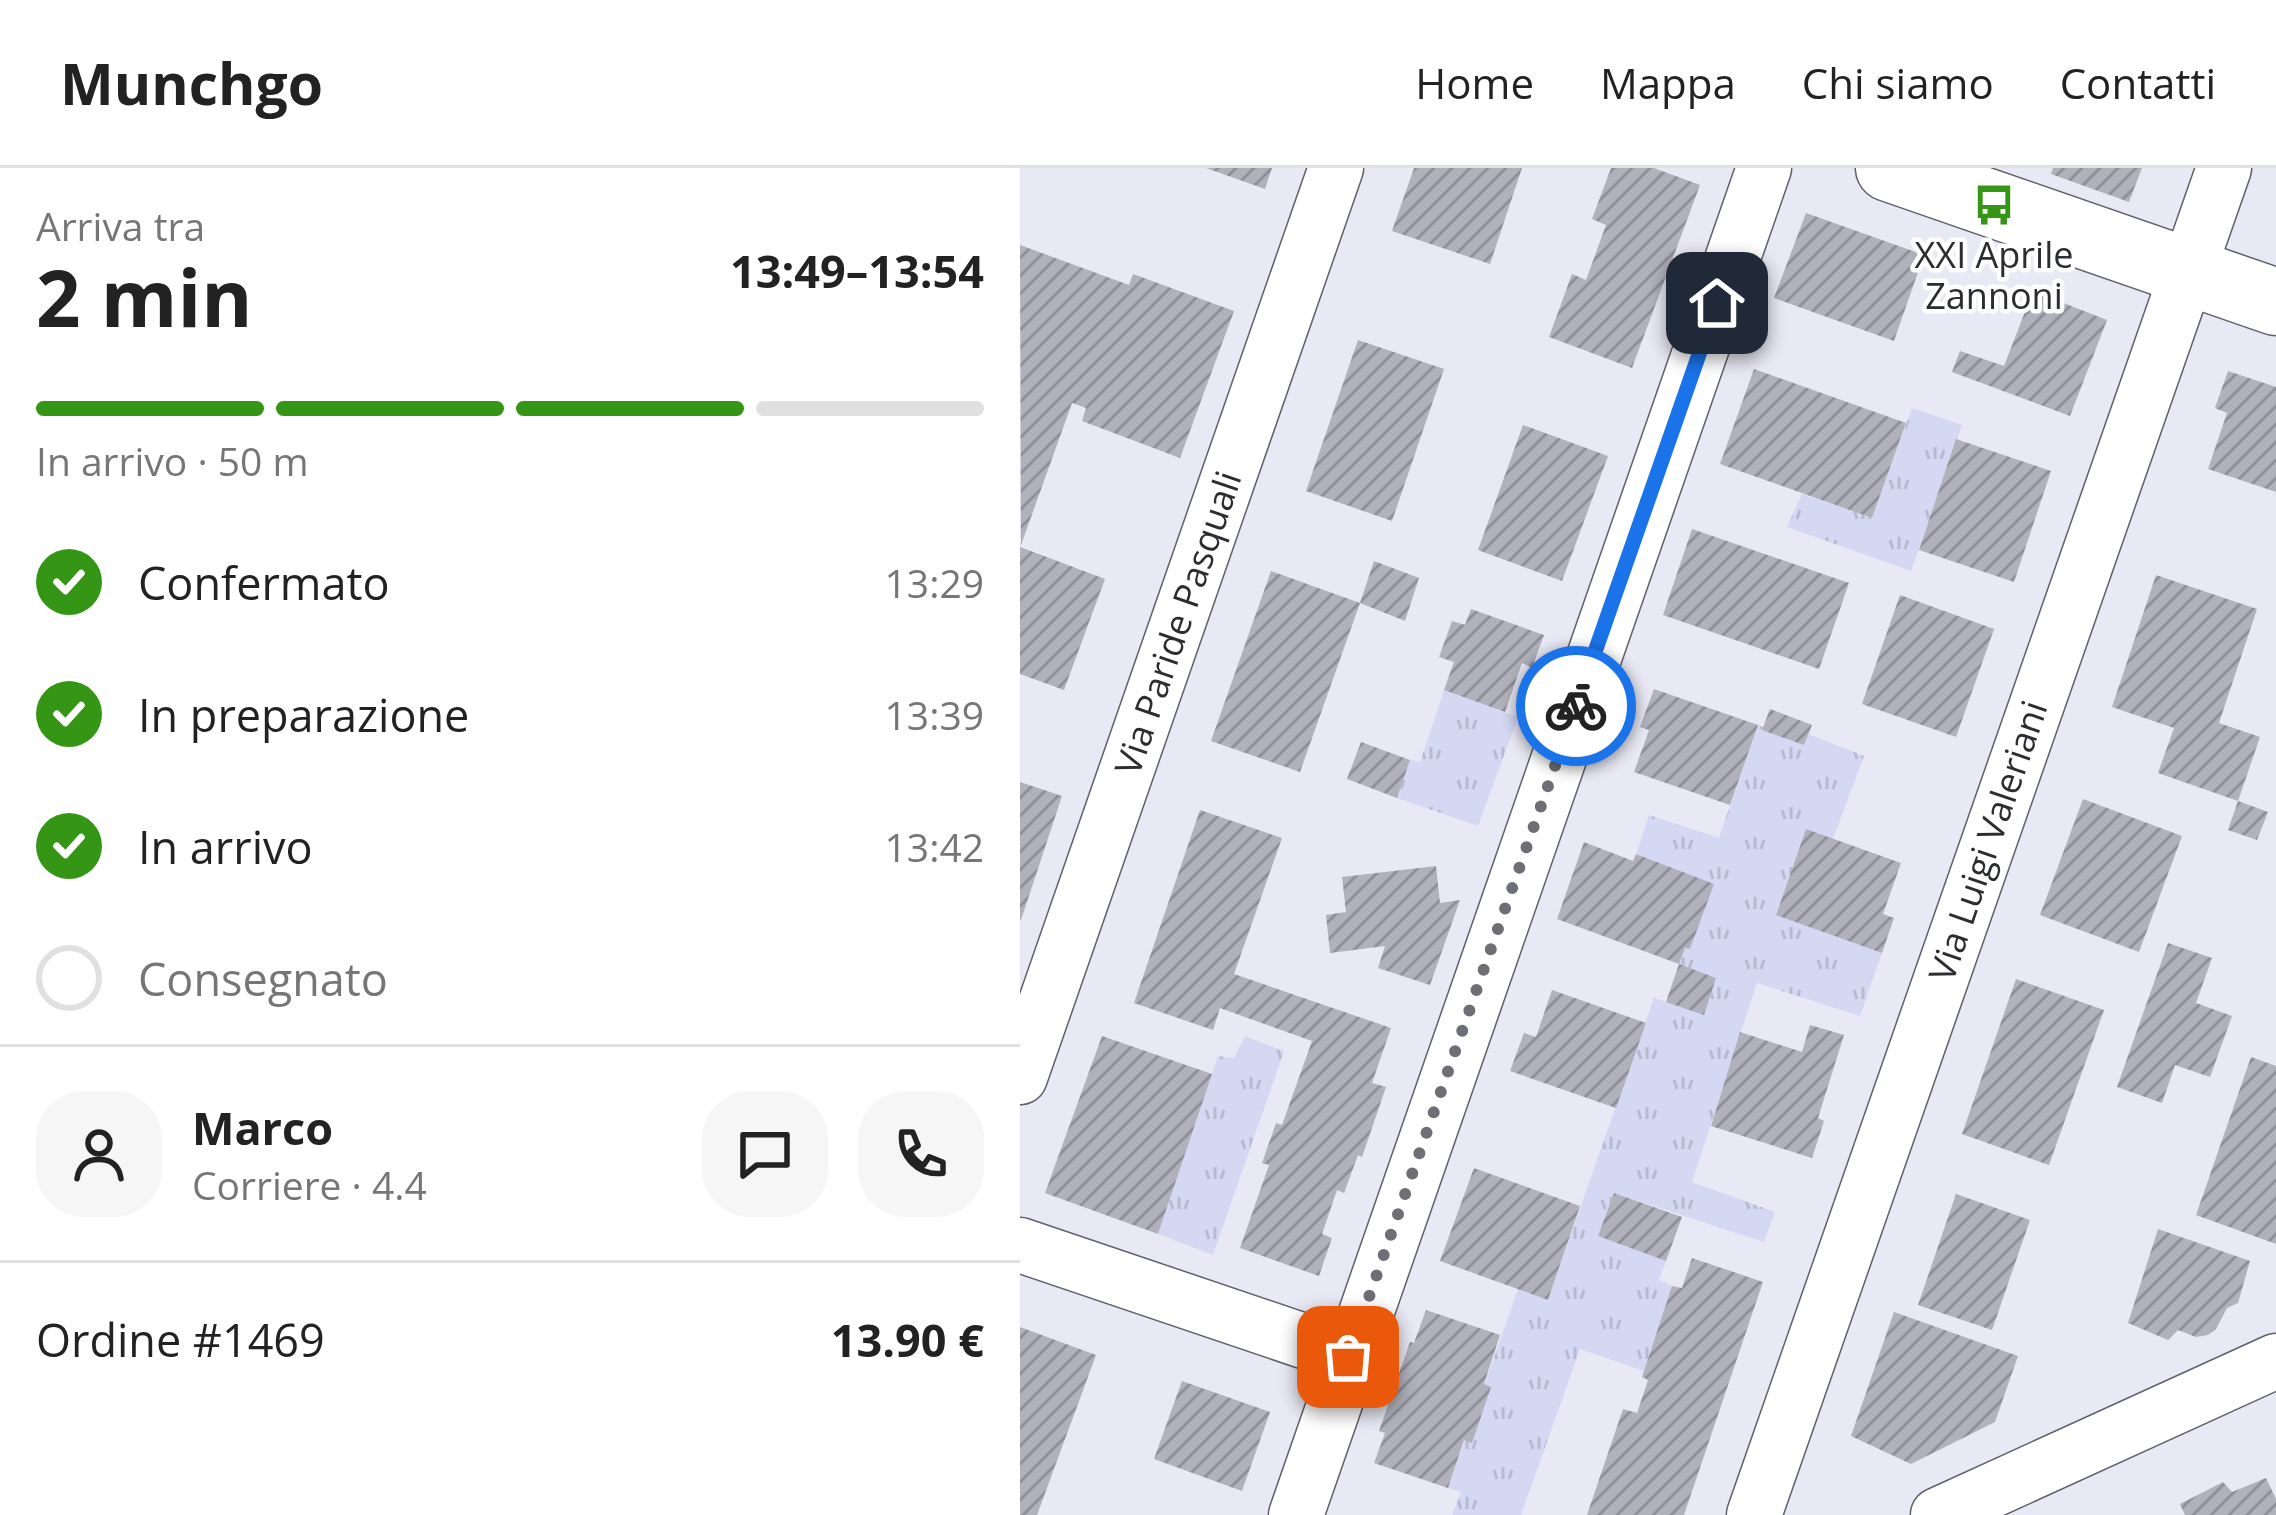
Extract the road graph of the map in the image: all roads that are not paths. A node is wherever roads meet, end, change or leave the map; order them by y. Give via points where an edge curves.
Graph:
1 (1336, 168) edge
2 (1764, 168) edge
3 (1888, 168) edge
4 (2224, 168) edge
5 (2186, 270) junction
6 (2276, 302) edge
7 (1020, 1077) edge
8 (1020, 1246) edge
9 (1348, 1357) junction
10 (2276, 1361) edge
11 (1296, 1515) edge
12 (1754, 1515) edge
13 (1938, 1515) edge

1 - 7 street, Via Paride Pasquali
2 - 9 street
3 - 5 street
4 - 5 street, Via Luigi Valeriani
5 - 6 street
5 - 12 street, Via Luigi Valeriani
8 - 9 street
9 - 11 street
10 - 13 street

